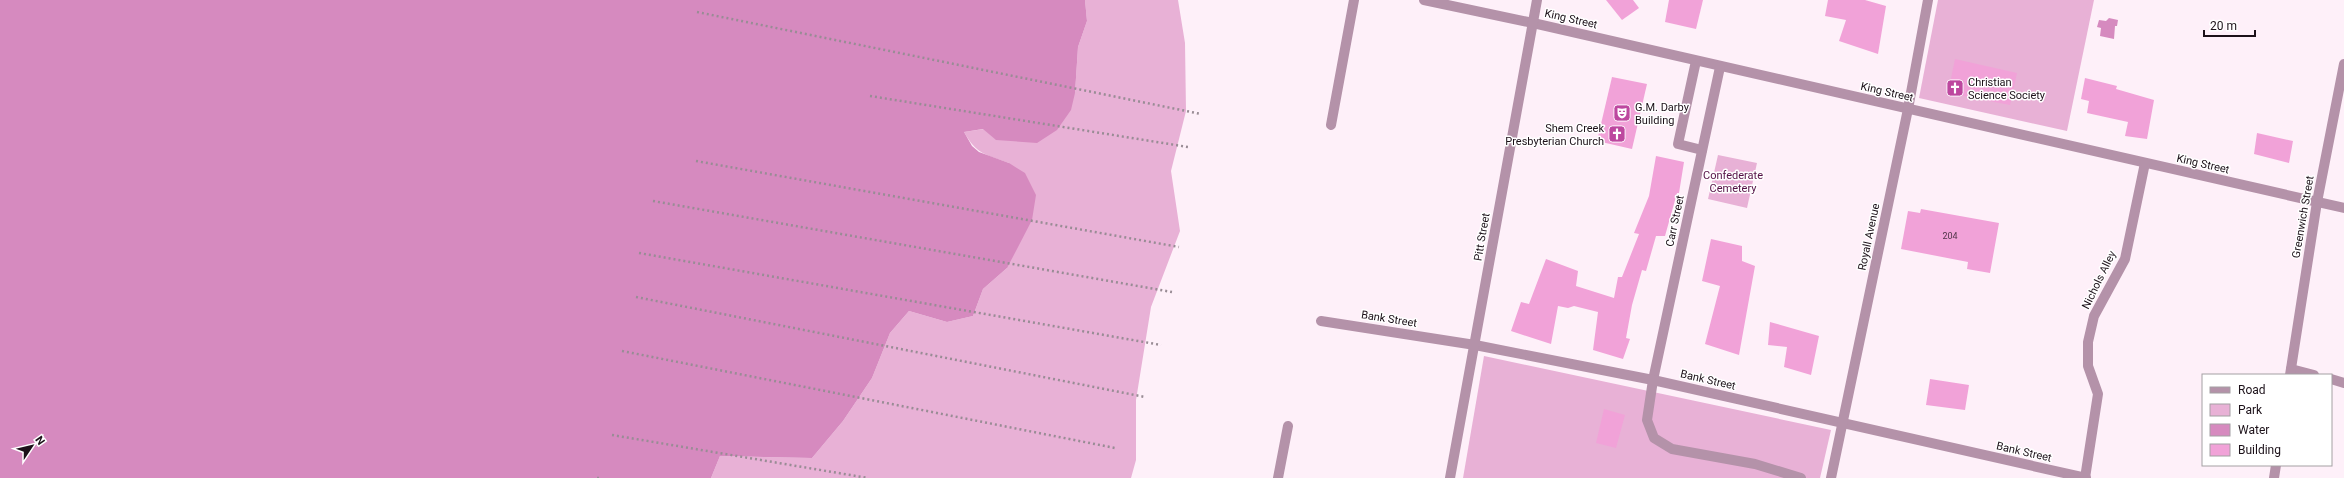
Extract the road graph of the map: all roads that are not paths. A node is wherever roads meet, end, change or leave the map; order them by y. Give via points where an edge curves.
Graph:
1 (1354, 0) edge
2 (1424, 0) edge
3 (1537, 0) edge
4 (1928, 0) edge
5 (1533, 23) junction
6 (1696, 61) junction
7 (2344, 64) edge
8 (1720, 66) junction
9 (1908, 109) junction
10 (1331, 125) dead end
11 (1702, 150) junction
12 (2145, 163) junction
13 (2317, 202) junction
14 (2344, 208) edge
15 (1321, 321) dead end
16 (1475, 345) junction
17 (2290, 372) edge
18 (2306, 374) edge
19 (2332, 379) edge
20 (1653, 380) junction
21 (2344, 383) edge
22 (1843, 423) junction
23 (1288, 426) dead end
24 (2276, 466) edge
25 (1278, 478) edge
26 (1450, 478) edge
27 (1801, 478) edge
28 (1831, 478) edge
29 (2086, 478) edge
30 (2274, 478) edge

1 - 10 street
2 - 5 street, King Street
3 - 5 street, Pitt Street
4 - 9 street, Royall Avenue
5 - 6 street, King Street
5 - 16 street, Pitt Street
6 - 8 street, King Street
6 - 11 street via 1678,144
7 - 13 street, Greenwich Street
8 - 9 street, King Street
8 - 11 street, Carr Street
9 - 12 street, King Street
9 - 22 street, Royall Avenue
11 - 20 street, Carr Street
12 - 13 street, King Street
12 - 29 street, Nichols Alley via 2125,259 2094,316 2088,342 2088,366 2098,394
13 - 14 street, King Street
13 - 17 street, Greenwich Street
15 - 16 street, Bank Street
16 - 20 street, Bank Street
16 - 26 street, Pitt Street
17 - 18 street
19 - 21 street
20 - 22 street, Bank Street
20 - 27 street, Carr Street via 1647,420 1654,438 1663,445 1672,449 1755,464
22 - 28 street, Royall Avenue
22 - 29 street, Bank Street
23 - 25 street
24 - 30 street

